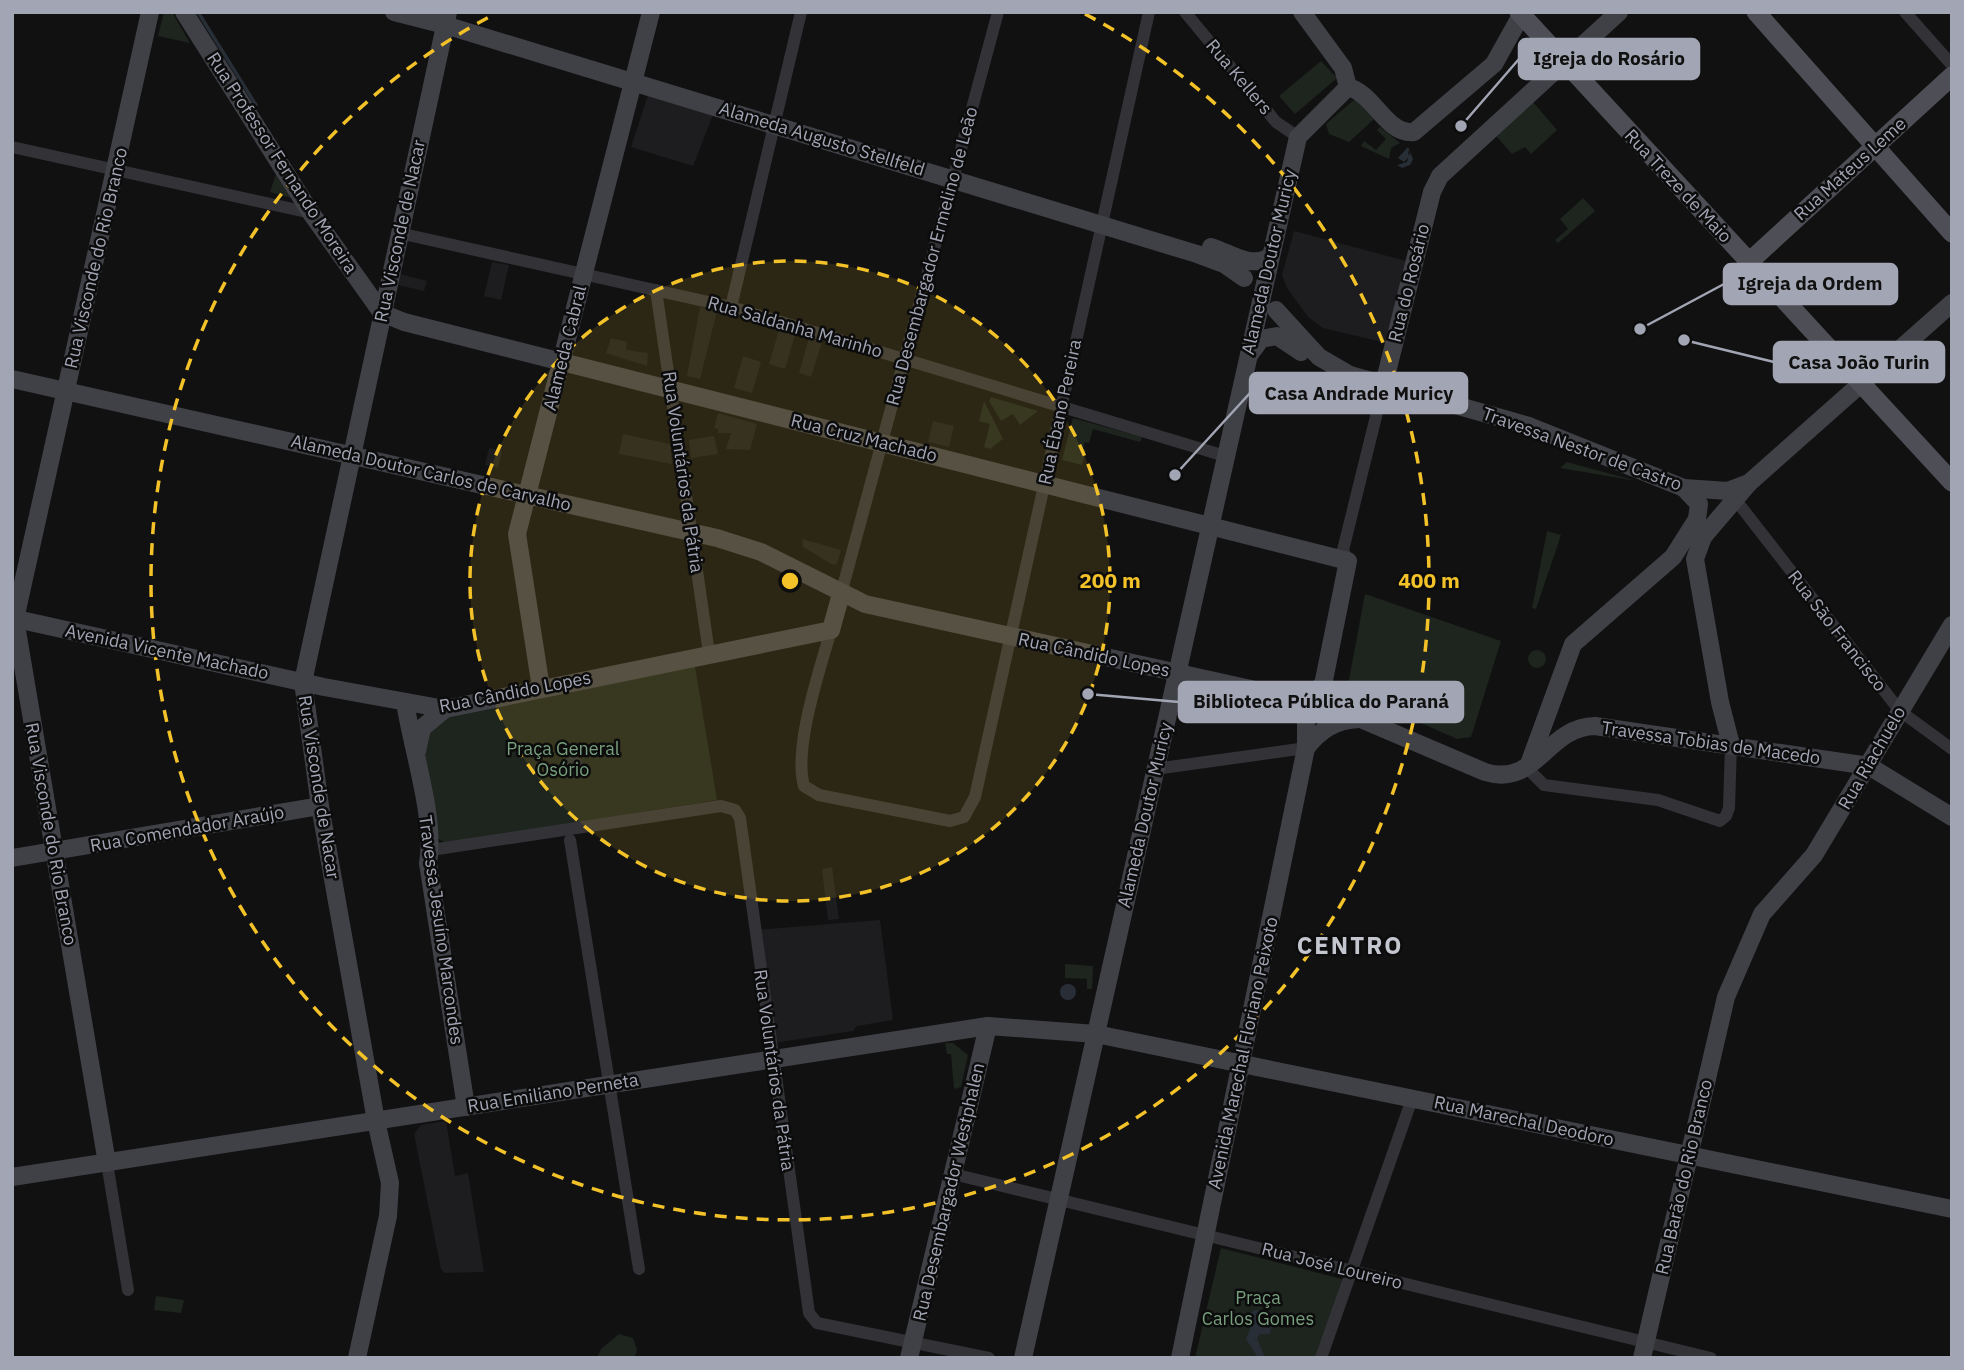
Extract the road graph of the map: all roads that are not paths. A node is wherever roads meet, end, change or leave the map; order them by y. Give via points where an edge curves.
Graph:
1 (150, 12) edge
2 (184, 12) edge
3 (394, 12) edge
4 (651, 12) edge
5 (801, 12) edge
6 (998, 12) edge
7 (1149, 12) edge
8 (1185, 12) edge
9 (1302, 12) edge
10 (1619, 12) edge
11 (1756, 12) edge
12 (1905, 12) edge
13 (1521, 13) edge
14 (446, 19) edge
15 (1564, 62) junction
16 (1952, 65) edge
17 (1952, 76) edge
18 (634, 82) junction
19 (1348, 87) junction
20 (774, 125) junction
21 (1298, 137) junction
22 (1875, 146) junction
23 (12, 147) edge
24 (115, 170) junction
25 (953, 179) junction
26 (311, 213) junction
27 (1102, 225) junction
28 (399, 233) junction
29 (1952, 233) edge
30 (1270, 257) junction
31 (1749, 262) junction
32 (584, 274) junction
33 (1244, 278) dead end
34 (1264, 283) junction
35 (656, 290) junction
36 (1952, 303) edge
37 (731, 307) junction
38 (1276, 310) dead end
39 (382, 313) junction
40 (1247, 358) junction
41 (904, 359) junction
42 (562, 362) junction
43 (12, 379) edge
44 (1384, 384) junction
45 (1861, 384) junction
46 (671, 389) junction
47 (66, 391) junction
48 (1062, 407) junction
49 (881, 443) junction
50 (351, 455) junction
51 (1225, 456) junction
52 (1952, 482) edge
53 (1044, 484) junction
54 (1749, 484) junction
55 (1684, 488) junction
56 (527, 495) junction
57 (1735, 499) junction
58 (1209, 526) junction
59 (691, 532) junction
60 (1673, 556) junction
61 (1695, 559) junction
62 (1348, 561) junction
63 (841, 594) junction
64 (14, 618) edge
65 (1952, 625) edge
66 (831, 630) junction
67 (1011, 636) junction
68 (709, 653) junction
69 (1177, 673) junction
70 (303, 682) junction
71 (1323, 685) junction
72 (541, 688) junction
73 (1301, 700) junction
74 (405, 702) junction
75 (445, 709) junction
76 (1900, 711) junction
77 (1362, 719) junction
78 (1731, 745) junction
79 (1306, 748) junction
80 (1952, 748) edge
81 (416, 754) junction
82 (1869, 766) junction
83 (1527, 768) junction
84 (1155, 769) junction
85 (320, 806) junction
86 (969, 811) joint
87 (1952, 817) edge
88 (570, 840) dead end
89 (431, 849) junction
90 (54, 851) junction
91 (12, 858) edge
92 (1729, 992) joint
93 (988, 1026) junction
94 (1096, 1034) junction
95 (772, 1060) junction
96 (1241, 1063) junction
97 (609, 1085) junction
98 (1412, 1099) junction
99 (466, 1107) junction
100 (376, 1121) junction
101 (1689, 1155) junction
102 (107, 1163) junction
103 (953, 1174) junction
104 (13, 1179) edge
105 (1060, 1199) junction
106 (1952, 1209) edge
107 (1205, 1234) junction
108 (639, 1269) dead end
109 (1352, 1270) junction
110 (128, 1290) dead end
111 (911, 1350) edge
112 (1644, 1350) edge
113 (358, 1358) edge
114 (989, 1358) edge
115 (1023, 1358) edge
116 (1180, 1358) edge
117 (1321, 1358) edge
118 (1711, 1358) edge

1 - 24 street, Rua Visconde do Rio Branco
2 - 26 street, Rua Professor Fernando Moreira
3 - 14 street, Alameda Augusto Stellfeld
4 - 18 street, Alameda Cabral
5 - 20 street
6 - 25 street, Rua Desembargador Ermelino de Leão
7 - 27 street, Rua Ébano Pereira
8 - 21 street, Rua Kellers via 1276,122
9 - 19 street via 1343,68
10 - 15 street
11 - 22 main road
12 - 16 street
13 - 15 main road, Rua Treze de Maio
13 - 19 street via 1494,64 1425,126 1409,133 1393,125 1363,92
14 - 18 street, Alameda Augusto Stellfeld
14 - 28 street, Rua Visconde de Nacar
15 - 31 main road, Rua Treze de Maio
15 - 44 street, Rua do Rosário via 1444,171 1432,192
17 - 22 main road, Rua Mateus Leme
18 - 20 street, Alameda Augusto Stellfeld
18 - 32 street, Alameda Cabral
19 - 21 street, Alameda Doutor Muricy
20 - 25 street, Alameda Augusto Stellfeld
20 - 37 street
21 - 30 street, Alameda Doutor Muricy
22 - 29 main road
22 - 31 main road, Rua Mateus Leme
23 - 24 street
24 - 26 street
24 - 47 street, Rua Visconde do Rio Branco
25 - 27 street, Alameda Augusto Stellfeld
25 - 41 street, Rua Desembargador Ermelino de Leão
26 - 39 street, Rua Professor Fernando Moreira
27 - 30 street via 1117,219 1247,261
27 - 33 street, Alameda Augusto Stellfeld via 1211,258
27 - 34 street via 1110,237 1203,267 1242,290
27 - 48 street, Rua Ébano Pereira
28 - 32 street, Rua Saldanha Marinho
28 - 39 street, Rua Visconde de Nacar
30 - 34 street, Alameda Doutor Muricy
31 - 45 main road, Rua Treze de Maio
32 - 35 street, Rua Saldanha Marinho
32 - 42 street, Alameda Cabral
34 - 40 street, Alameda Doutor Muricy
35 - 37 street, Rua Saldanha Marinho
35 - 46 street, Rua Voluntários da Pátria
36 - 45 street
37 - 41 street, Rua Saldanha Marinho
38 - 44 street, Travessa Nestor de Castro via 1328,364
39 - 42 street, Rua Cruz Machado
39 - 50 street, Rua Visconde de Nacar
40 - 44 street via 1261,340 1277,336 1337,379 1371,389
40 - 51 street, Alameda Doutor Muricy
41 - 48 street, Rua Saldanha Marinho
41 - 49 street, Rua Desembargador Ermelino de Leão
42 - 46 street, Rua Cruz Machado
42 - 56 street, Alameda Cabral
43 - 47 street, Alameda Doutor Carlos de Carvalho
44 - 55 street, Travessa Nestor de Castro via 1529,426
44 - 62 street, Rua do Rosário via 1343,550
45 - 52 main road, Rua Treze de Maio
45 - 54 street
46 - 49 street, Rua Cruz Machado
46 - 59 street, Rua Voluntários da Pátria
47 - 50 street, Alameda Doutor Carlos de Carvalho
47 - 64 street, Rua Visconde do Rio Branco
48 - 51 street, Rua Saldanha Marinho
48 - 53 street, Rua Ébano Pereira
49 - 53 street, Rua Cruz Machado
49 - 63 street, Rua Desembargador Ermelino de Leão
50 - 56 street, Alameda Doutor Carlos de Carvalho
50 - 70 street, Rua Visconde de Nacar
51 - 58 street, Alameda Doutor Muricy
53 - 58 street, Rua Cruz Machado
53 - 67 street, Rua Ébano Pereira
54 - 55 street, Travessa Nestor de Castro via 1728,491
54 - 57 street
55 - 60 street via 1699,503 1700,511
56 - 59 street, Alameda Doutor Carlos de Carvalho
56 - 72 street, Alameda Cabral via 517,534
57 - 61 street via 1698,544
57 - 76 street, Rua São Francisco
58 - 62 street, Rua Cruz Machado
58 - 69 street, Alameda Doutor Muricy
59 - 63 street, Alameda Doutor Carlos de Carvalho via 761,552
59 - 68 street, Rua Voluntários da Pátria
60 - 61 street
60 - 83 street via 1573,644
61 - 78 street
62 - 71 street
63 - 66 street, Rua Desembargador Ermelino de Leão
63 - 67 street, Rua Cândido Lopes via 865,604
64 - 70 street, Avenida Vicente Machado
64 - 90 street, Rua Visconde do Rio Branco
65 - 76 street, Rua Riachuelo
66 - 68 street, Rua Cândido Lopes
66 - 86 street, Rua Desembargador Ermelino de Leão via 807,723 804,786 819,794 950,821
67 - 69 street, Rua Cândido Lopes
67 - 86 street, Rua Ébano Pereira
68 - 72 street, Rua Cândido Lopes
69 - 73 street, Rua Cândido Lopes
69 - 84 street, Alameda Doutor Muricy
70 - 74 street, Avenida Vicente Machado
70 - 85 street, Rua Visconde de Nacar
71 - 73 street
71 - 77 street via 1336,706
72 - 75 street, Rua Cândido Lopes
73 - 79 street, Avenida Marechal Floriano Peixoto
74 - 75 street, Rua Cândido Lopes
74 - 81 street, Travessa Jesuíno Marcondes
75 - 81 street via 422,728
76 - 80 street, Rua São Francisco
76 - 82 street, Rua Riachuelo
77 - 79 street via 1324,729
77 - 83 street via 1485,772 1505,776
78 - 82 street, Travessa Tobias de Macedo
78 - 83 street, Travessa Tobias de Macedo via 1584,726 1559,738
78 - 83 street via 1729,808 1723,820 1711,820 1658,800 1544,785
79 - 84 street
79 - 96 street, Avenida Marechal Floriano Peixoto
81 - 89 street, Travessa Jesuíno Marcondes
82 - 87 street
82 - 92 street, Rua Riachuelo via 1814,855 1762,914
84 - 94 street, Alameda Doutor Muricy
85 - 90 street, Rua Comendador Araújo
85 - 100 street, Rua Visconde de Nacar
88 - 97 street
89 - 95 street, Rua Voluntários da Pátria via 721,806 734,810 740,818
89 - 99 street, Travessa Jesuíno Marcondes via 428,863
90 - 91 street, Rua Comendador Araújo
90 - 102 street, Rua Visconde do Rio Branco
92 - 101 street, Rua Barão do Rio Branco
93 - 94 street, Rua Emiliano Perneta
93 - 95 street, Rua Emiliano Perneta
93 - 103 street, Rua Desembargador Westphalen
94 - 96 street, Rua Marechal Deodoro
94 - 105 street, Alameda Doutor Muricy
95 - 97 street, Rua Emiliano Perneta
95 - 111 street, Rua Voluntários da Pátria via 807,1306 813,1319
96 - 98 street, Rua Marechal Deodoro
96 - 107 street, Avenida Marechal Floriano Peixoto
97 - 99 street, Rua Emiliano Perneta
97 - 108 street
98 - 101 street, Rua Marechal Deodoro
98 - 109 street
99 - 100 street, Rua Emiliano Perneta
100 - 102 street, Rua Emiliano Perneta
100 - 113 street, Rua Visconde de Nacar via 390,1204
101 - 106 street, Rua Marechal Deodoro
101 - 112 street, Rua Barão do Rio Branco
102 - 104 street, Rua Emiliano Perneta
102 - 110 street, Rua Visconde do Rio Branco
103 - 105 street, Rua José Loureiro
103 - 111 street, Rua Desembargador Westphalen
105 - 107 street, Rua José Loureiro
105 - 115 street, Alameda Doutor Muricy
107 - 109 street, Rua José Loureiro
107 - 116 street, Avenida Marechal Floriano Peixoto
109 - 112 street, Rua José Loureiro
109 - 117 street
111 - 114 street
112 - 118 street, Rua José Loureiro

